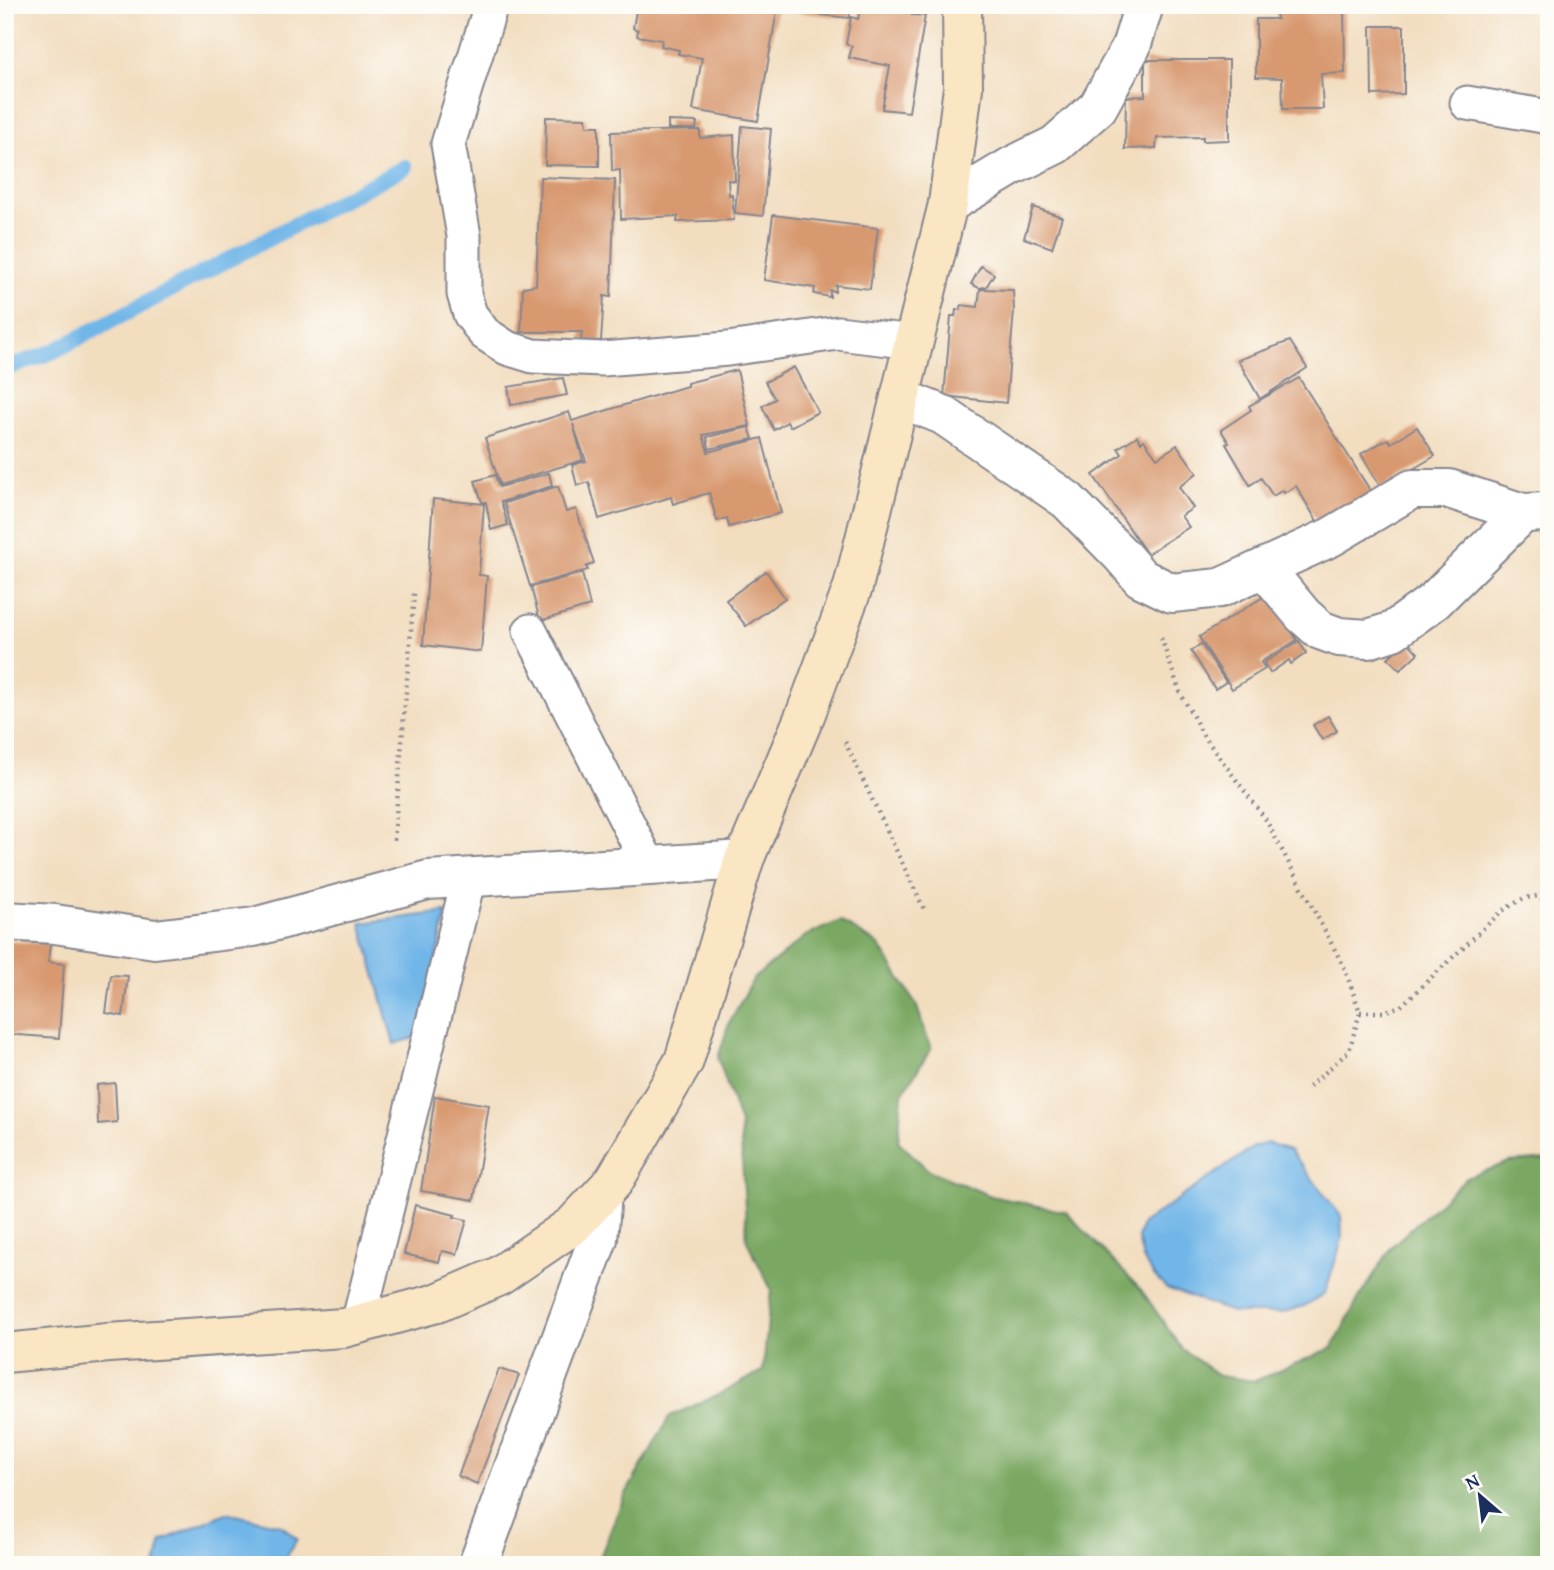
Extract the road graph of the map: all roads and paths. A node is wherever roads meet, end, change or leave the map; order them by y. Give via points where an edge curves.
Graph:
1 (491, 5) edge
2 (962, 5) edge
3 (1144, 5) edge
4 (1467, 103) dead end
5 (1549, 117) edge
6 (948, 204) junction
7 (913, 342) junction
8 (900, 398) junction
9 (1536, 512) edge
10 (1264, 568) junction
11 (1141, 578) junction
12 (414, 593) dead end
13 (530, 631) dead end
14 (818, 683) junction
15 (744, 860) junction
16 (650, 867) junction
17 (469, 877) junction
18 (390, 890) junction
19 (1549, 905) edge
20 (924, 909) dead end
21 (5, 921) edge
22 (1360, 1012) junction
23 (1309, 1087) dead end
24 (602, 1194) junction
25 (358, 1324) junction
26 (5, 1353) edge
27 (478, 1565) edge

1 - 7 lane via 448,144 464,236 464,294 470,314 484,333 507,348 533,356 603,359 728,349 838,333
2 - 6 street via 963,88
3 - 6 street via 1131,47 1098,107 1055,145
4 - 5 lane
6 - 7 street
7 - 8 street
8 - 11 street via 943,415 1067,500
8 - 14 street via 853,587
9 - 10 street via 1449,489 1412,489 1331,537
9 - 10 street via 1434,601 1393,631 1368,639 1320,630
10 - 11 street via 1220,589 1172,593
11 - 22 path via 1140,591 1180,692 1203,735 1266,820 1344,967
12 - 18 path
13 - 16 lane
14 - 15 street
14 - 20 path
15 - 16 street
15 - 24 street via 684,1061
16 - 17 street
17 - 18 street via 428,880
17 - 25 lane
18 - 21 street via 254,927 155,939
19 - 22 path via 1539,896 1524,898 1502,911 1401,1006
22 - 23 path via 1349,1051
24 - 25 street via 573,1226 499,1276 437,1303
24 - 27 street via 598,1239
25 - 26 street

